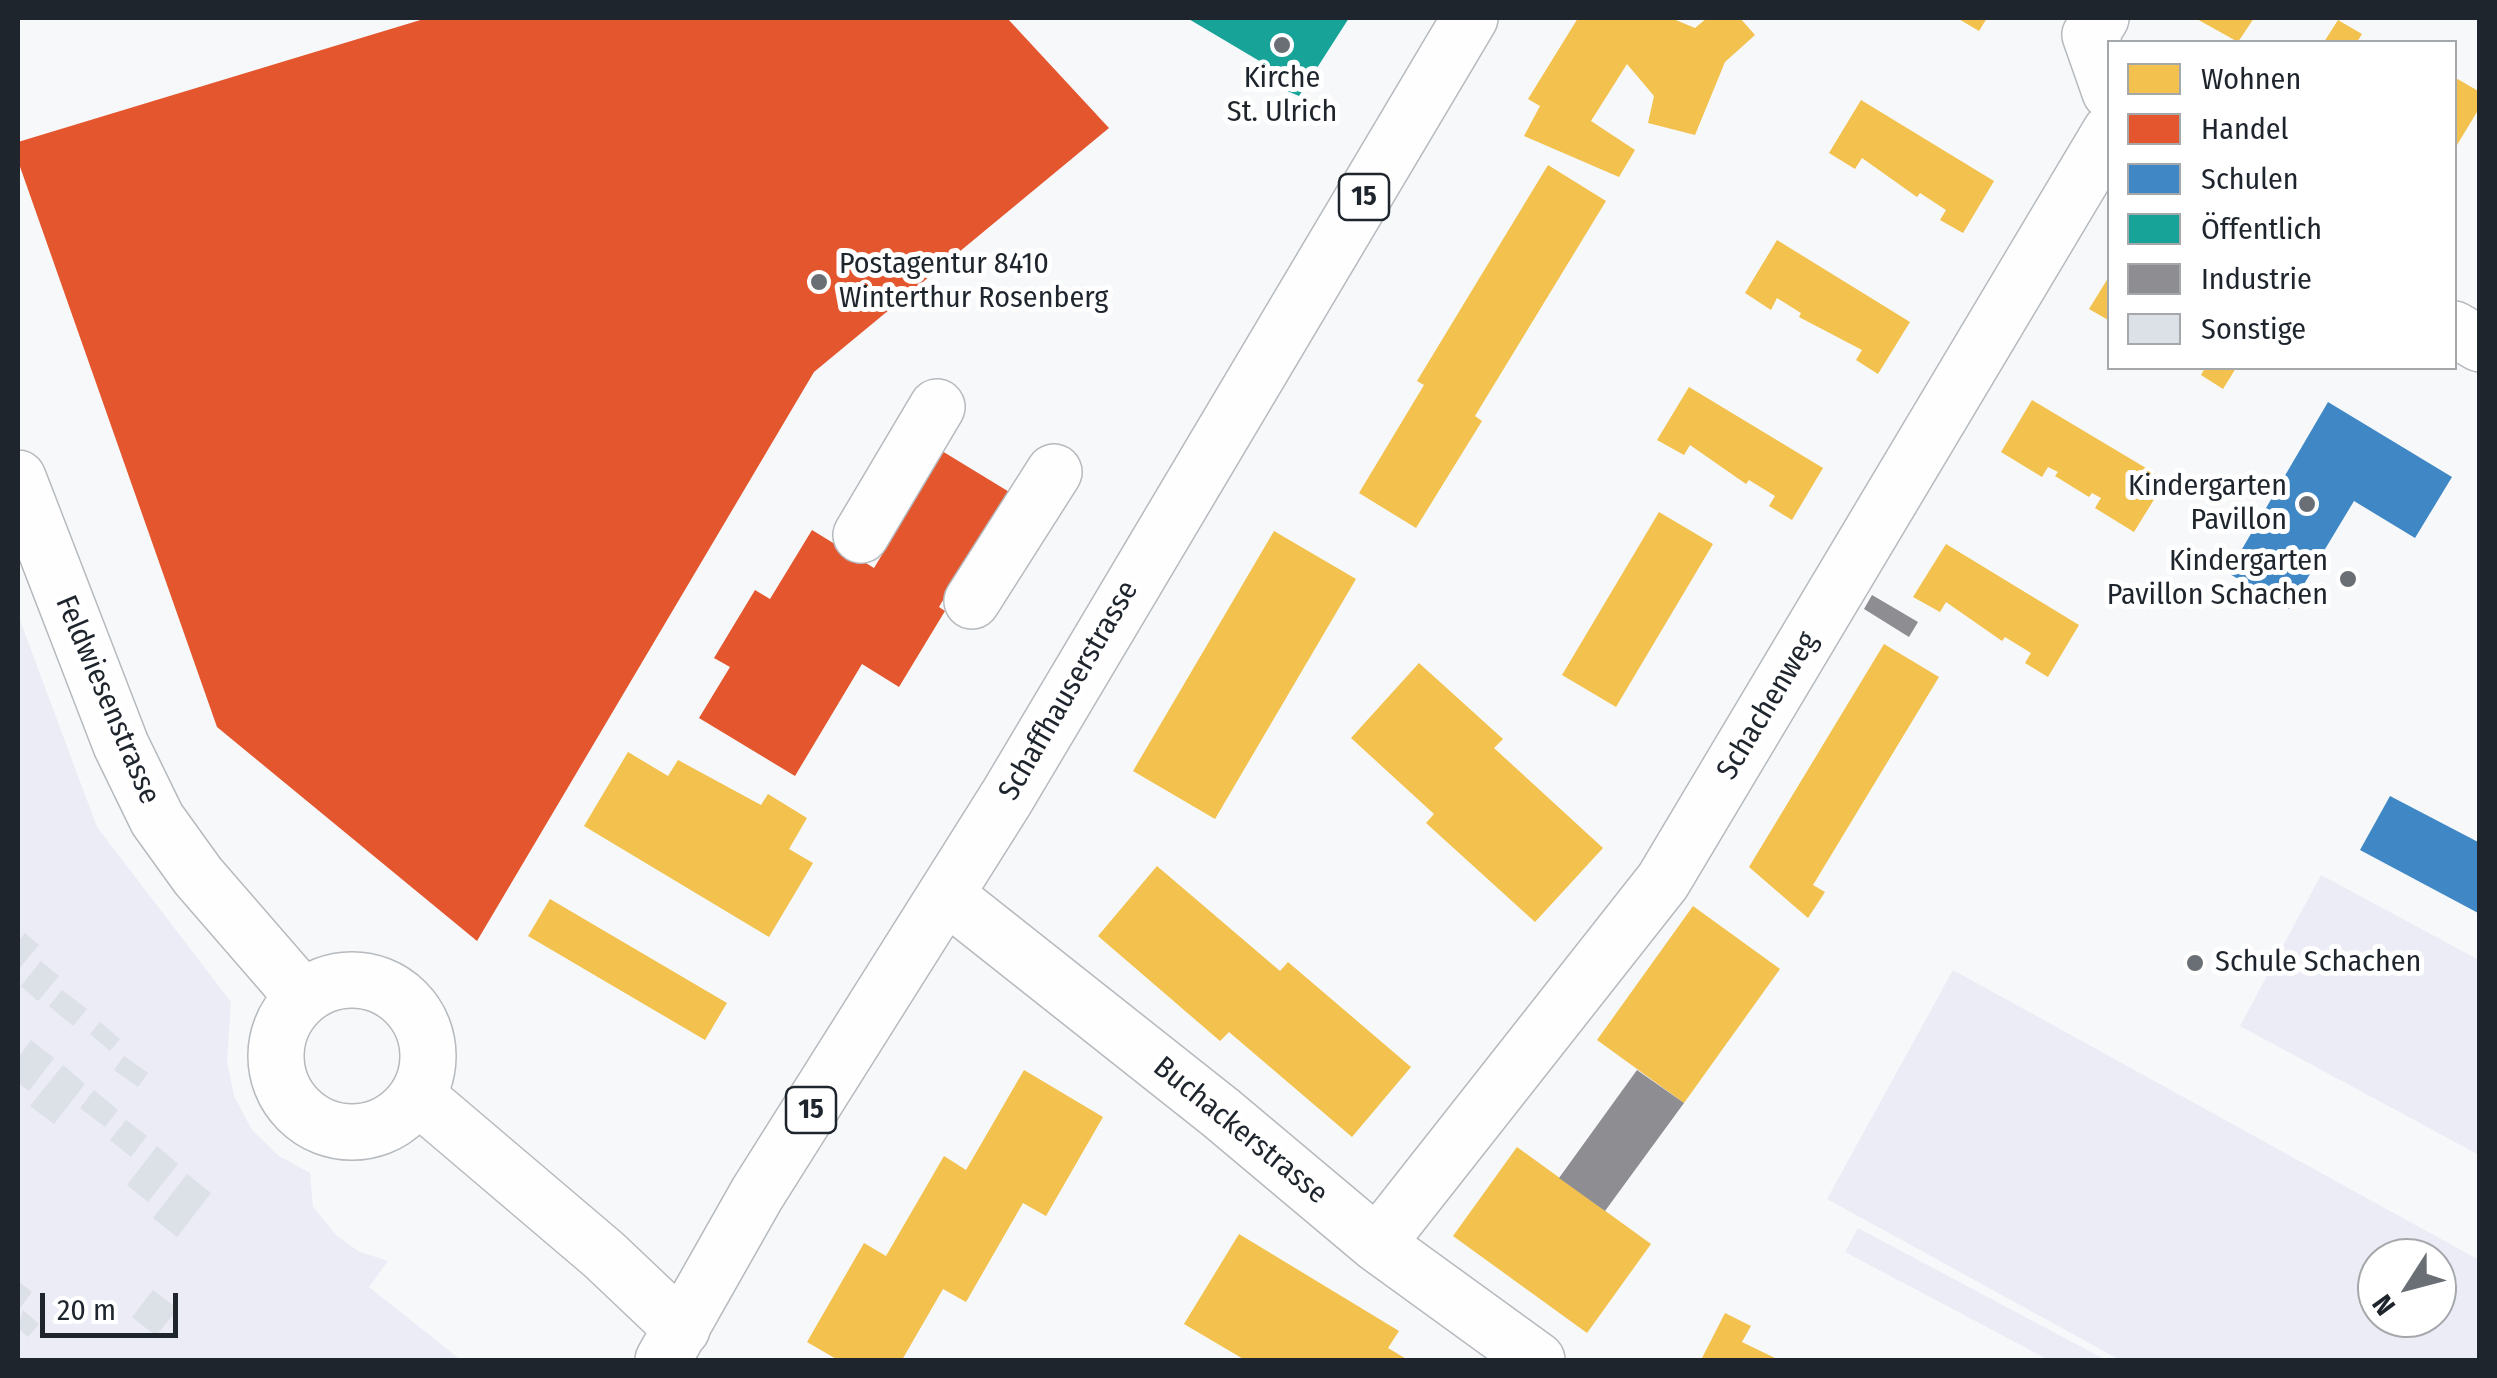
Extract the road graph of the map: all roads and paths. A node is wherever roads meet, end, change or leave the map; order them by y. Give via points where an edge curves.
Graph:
1 (1470, 18) edge
2 (2100, 18) edge
3 (2107, 83) edge
4 (2107, 137) edge
5 (2457, 331) edge
6 (2480, 344) edge
7 (937, 406) dead end
8 (1054, 472) dead end
9 (18, 478) edge
10 (861, 534) dead end
11 (972, 601) dead end
12 (947, 896) junction
13 (302, 998) junction
14 (417, 1096) junction
15 (1377, 1244) junction
16 (672, 1345) edge
17 (1538, 1360) edge

1 - 12 street, Schaffhauserstrasse / 15
2 - 3 street via 2090,34
4 - 15 street, Schachenweg via 1663,881
5 - 6 street
7 - 10 street
8 - 11 street
9 - 13 street, Feldwiesenstrasse via 121,745 157,819
12 - 15 street, Buchackerstrasse
12 - 16 street, Schaffhauserstrasse / 15 via 758,1194
13 - 14 street via 343,980 365,981 404,1000 427,1043
13 - 14 street via 287,1015 276,1061 280,1084 302,1113 332,1130 357,1132 380,1128
14 - 16 street via 604,1255
15 - 17 street, Buchackerstrasse

